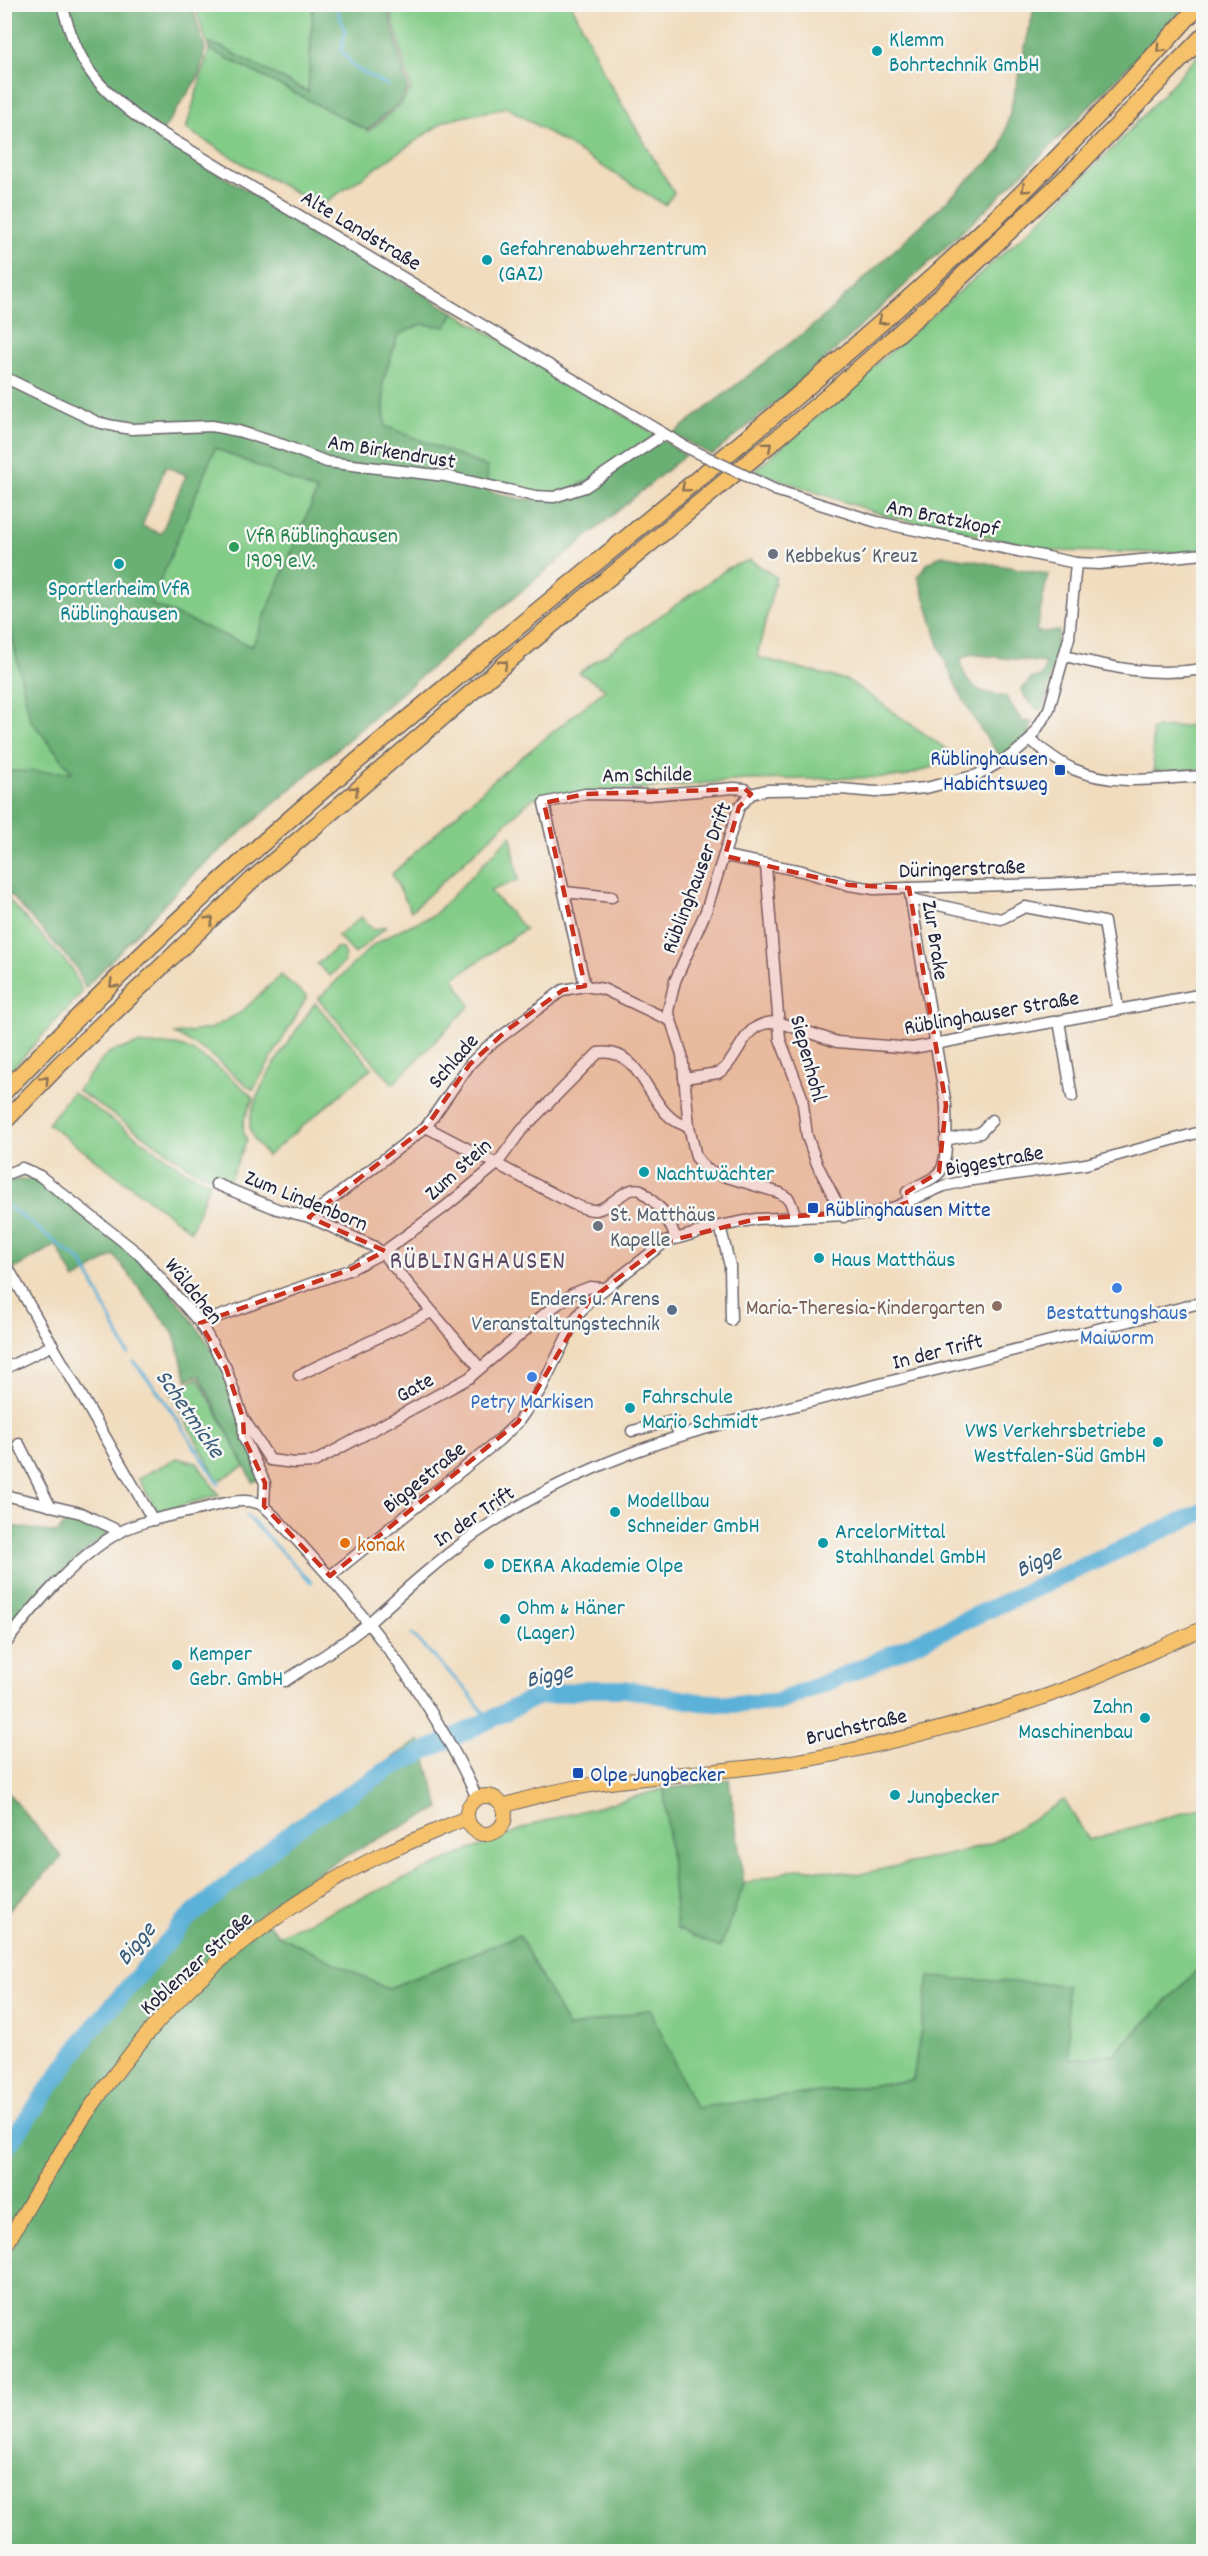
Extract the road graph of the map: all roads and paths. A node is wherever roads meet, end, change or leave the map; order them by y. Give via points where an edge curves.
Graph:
1 (62, 4) edge
2 (1200, 5) edge
3 (1203, 35) edge
4 (4, 377) edge
5 (663, 434) junction
6 (686, 447) joint
7 (1203, 554) edge
8 (1076, 563) junction
9 (1065, 656) junction
10 (1203, 669) edge
11 (1030, 740) junction
12 (1203, 776) edge
13 (751, 794) junction
14 (725, 856) junction
15 (766, 866) junction
16 (1203, 876) edge
17 (565, 892) junction
18 (910, 894) junction
19 (612, 897) dead end
20 (585, 986) junction
21 (1203, 994) edge
22 (1118, 1008) junction
23 (669, 1020) junction
24 (1059, 1021) junction
25 (778, 1022) junction
26 (934, 1045) junction
27 (684, 1078) junction
28 (4, 1092) edge
29 (1072, 1097) dead end
30 (992, 1120) dead end
31 (4, 1122) edge
32 (689, 1126) junction
33 (426, 1127) junction
34 (1203, 1131) edge
35 (945, 1140) junction
36 (496, 1164) junction
37 (4, 1175) edge
38 (216, 1184) dead end
39 (909, 1202) junction
40 (796, 1216) junction
41 (309, 1217) junction
42 (844, 1217) junction
43 (720, 1226) junction
44 (676, 1238) junction
45 (382, 1253) junction
46 (4, 1262) edge
47 (603, 1288) junction
48 (1203, 1302) edge
49 (432, 1312) junction
50 (731, 1320) dead end
51 (200, 1323) junction
52 (53, 1345) junction
53 (8, 1367) dead end
54 (480, 1368) junction
55 (299, 1375) dead end
56 (243, 1418) junction
57 (632, 1431) dead end
58 (680, 1435) junction
59 (19, 1444) dead end
60 (4, 1495) edge
61 (50, 1506) junction
62 (264, 1506) junction
63 (153, 1520) junction
64 (122, 1532) junction
65 (330, 1576) junction
66 (369, 1622) junction
67 (1203, 1628) edge
68 (4, 1646) edge
69 (285, 1681) dead end
70 (477, 1797) junction
71 (503, 1806) junction
72 (466, 1818) junction
73 (4, 2249) edge

1 - 5 street, Alte Landstraße via 77,50 92,76 118,103 148,125
2 -> 28 highway via 1066,150 925,284 807,387 344,771 156,943
31 -> 3 highway via 252,880 942,296 1082,162
4 - 5 street, Am Birkendrust via 97,422 114,426 212,426 283,445 327,462 446,476 535,496 554,497 585,487
5 - 6 street, Alte Landstraße
6 - 8 street, Am Bratzkopf, bridge via 775,490 877,522
7 - 8 street, Am Bratzkopf
8 - 9 street, Rüblinghauser Drift
9 - 10 street via 1154,674
9 - 11 street, Rüblinghauser Drift via 1049,709
11 - 12 street via 1059,762 1114,781
11 - 13 street, Rüblinghauser Drift via 995,766 961,780 926,788 875,792 766,790
13 - 14 street, Rüblinghauser Drift via 739,807
13 - 17 street, Am Schilde via 734,788 649,795 585,794 544,803
14 - 15 street, Düringerstraße
14 - 23 street, Rüblinghauser Drift via 670,995
15 - 18 street, Düringerstraße
15 - 25 street, Siepenhohl
16 - 18 street, Düringerstraße
17 - 19 street
17 - 20 street
18 - 22 street, Düringerstraße via 1001,919 1025,907 1104,922
18 - 26 street, Zur Brake
20 - 23 street via 611,992
20 - 33 street, Schlade via 563,990 486,1048 470,1064
21 - 22 street, Rüblinghauser Straße
22 - 24 street, Rüblinghauser Straße
23 - 27 street, Rüblinghauser Drift via 682,1054
24 - 26 street, Rüblinghauser Straße
24 - 29 street
25 - 26 street, Rüblinghauser Straße via 837,1042 913,1048
25 - 27 street via 753,1027 718,1073
25 - 42 street, Siepenhohl via 783,1051 802,1097 807,1136
26 - 35 street, Zur Brake via 946,1106
27 - 32 street, Rüblinghauser Drift
30 - 35 street via 980,1133
32 - 36 street, Zum Stein via 673,1121 620,1054 598,1053 521,1131
32 - 40 street, Rüblinghauser Drift via 696,1157 706,1169 780,1193 789,1199
33 - 36 street
33 - 41 street, Schlade
34 - 39 street, Biggestraße via 1086,1164 944,1186
35 - 39 street, Zur Brake via 939,1172 907,1192
36 - 44 street via 571,1203 593,1210 607,1207 635,1188 640,1190 664,1212
36 - 45 street, Zum Stein
37 - 51 street, Wäldchen via 22,1168 40,1176 139,1254
38 - 41 street, Zum Lindenborn via 277,1209
39 - 42 street, Biggestraße
40 - 42 street, Biggestraße
40 - 43 street, Biggestraße
41 - 45 street, Zum Lindenborn
43 - 44 street, Biggestraße
43 - 50 street via 730,1266
44 - 47 street, Biggestraße via 664,1242
45 - 49 street
45 - 51 street, Zum Stein via 349,1270
46 - 52 street
47 - 54 street, Gate via 590,1287 572,1294
47 - 65 street, Biggestraße via 576,1318 541,1389 518,1422
48 - 58 street, In der Trift
49 - 54 street
49 - 55 street
51 - 56 street, Wäldchen via 226,1368
52 - 53 street
52 - 63 street
54 - 56 street, Gate via 469,1378 314,1462 270,1460
56 - 62 street, Wäldchen via 244,1438 265,1483
57 - 58 street via 673,1421
58 - 66 street, In der Trift via 568,1479 523,1503 442,1559
59 - 61 street
60 - 61 street
61 - 64 street via 87,1515
62 - 63 street via 246,1501
62 - 65 street
63 - 64 street
64 - 68 street via 56,1585
65 - 66 street
66 - 69 street, In der Trift
66 - 70 street via 436,1717
67 - 71 main road, Bruchstraße via 1051,1695 929,1730 829,1755 590,1784
70 - 71 main road via 492,1796
70 - 72 main road via 469,1805
71 - 72 main road via 503,1823 494,1833 475,1831
72 - 73 main road, Koblenzer Straße via 323,1886 260,1929 180,1997 116,2072

